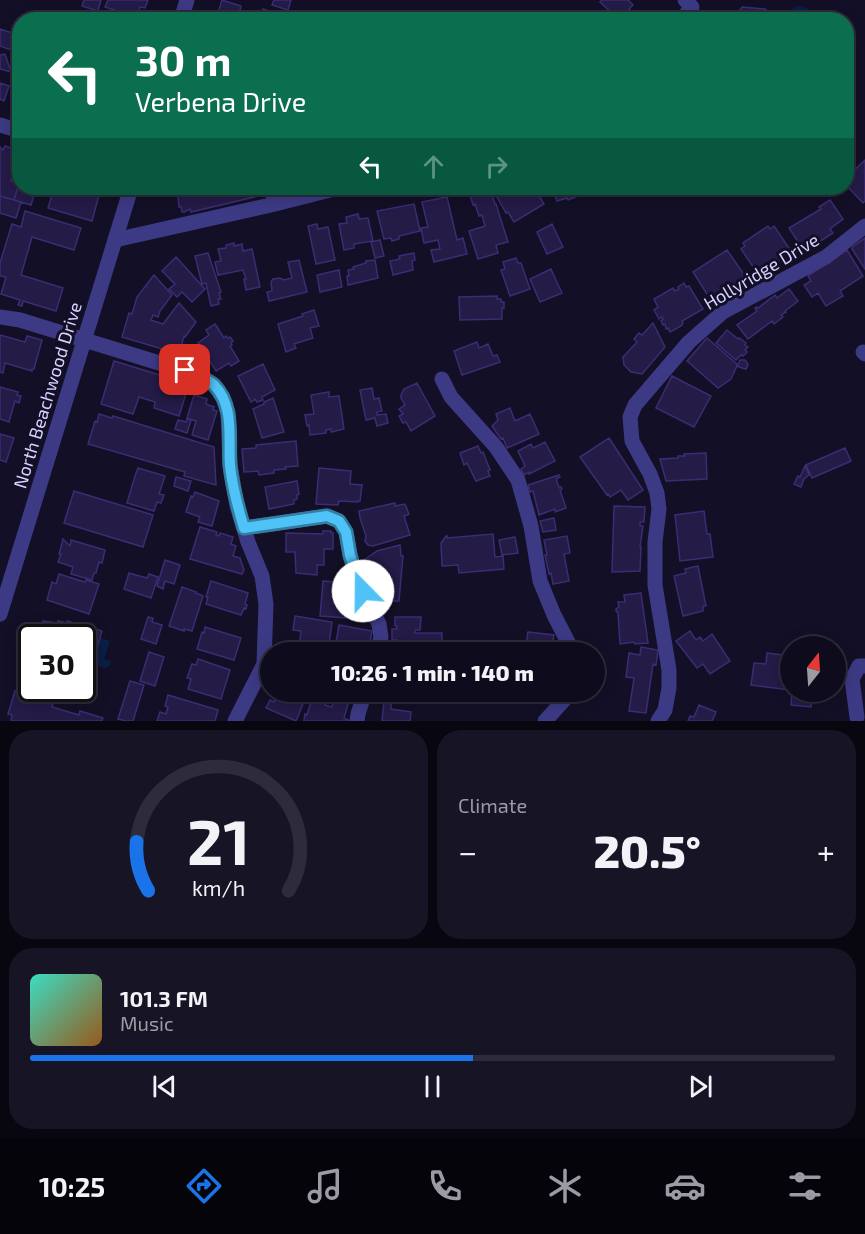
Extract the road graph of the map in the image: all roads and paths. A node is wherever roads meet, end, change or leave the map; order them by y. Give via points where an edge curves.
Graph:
1 (685, 0) edge
2 (688, 12) edge
3 (129, 195) edge
4 (273, 195) edge
5 (310, 195) edge
6 (274, 204) junction
7 (865, 225) edge
8 (115, 240) junction
9 (0, 317) edge
10 (85, 339) junction
11 (442, 379) dead end
12 (244, 528) junction
13 (0, 614) edge
14 (380, 642) edge
15 (568, 642) edge
16 (865, 666) edge
17 (362, 702) edge
18 (561, 702) edge
19 (856, 717) dead end
20 (236, 721) edge
21 (357, 721) edge
22 (545, 721) edge
23 (658, 721) edge

1 - 2 street via 692,7
3 - 8 street, North Beachwood Drive
4 - 6 street
5 - 6 street
6 - 8 street
7 - 23 street, Hollyridge Drive via 826,257 723,312 689,342 635,405 630,417 632,441 650,474 659,508 655,585 669,688 665,710
8 - 10 street, North Beachwood Drive
9 - 10 street
10 - 12 street via 185,370 214,386 228,413 230,465
10 - 13 street, North Beachwood Drive
11 - 15 street via 451,398 496,447 518,480 540,581
12 - 14 street via 327,516 339,521 346,532 356,575 379,624
12 - 20 street via 262,576 266,604 264,664
16 - 19 street via 859,666 852,679
17 - 21 street
18 - 22 street

